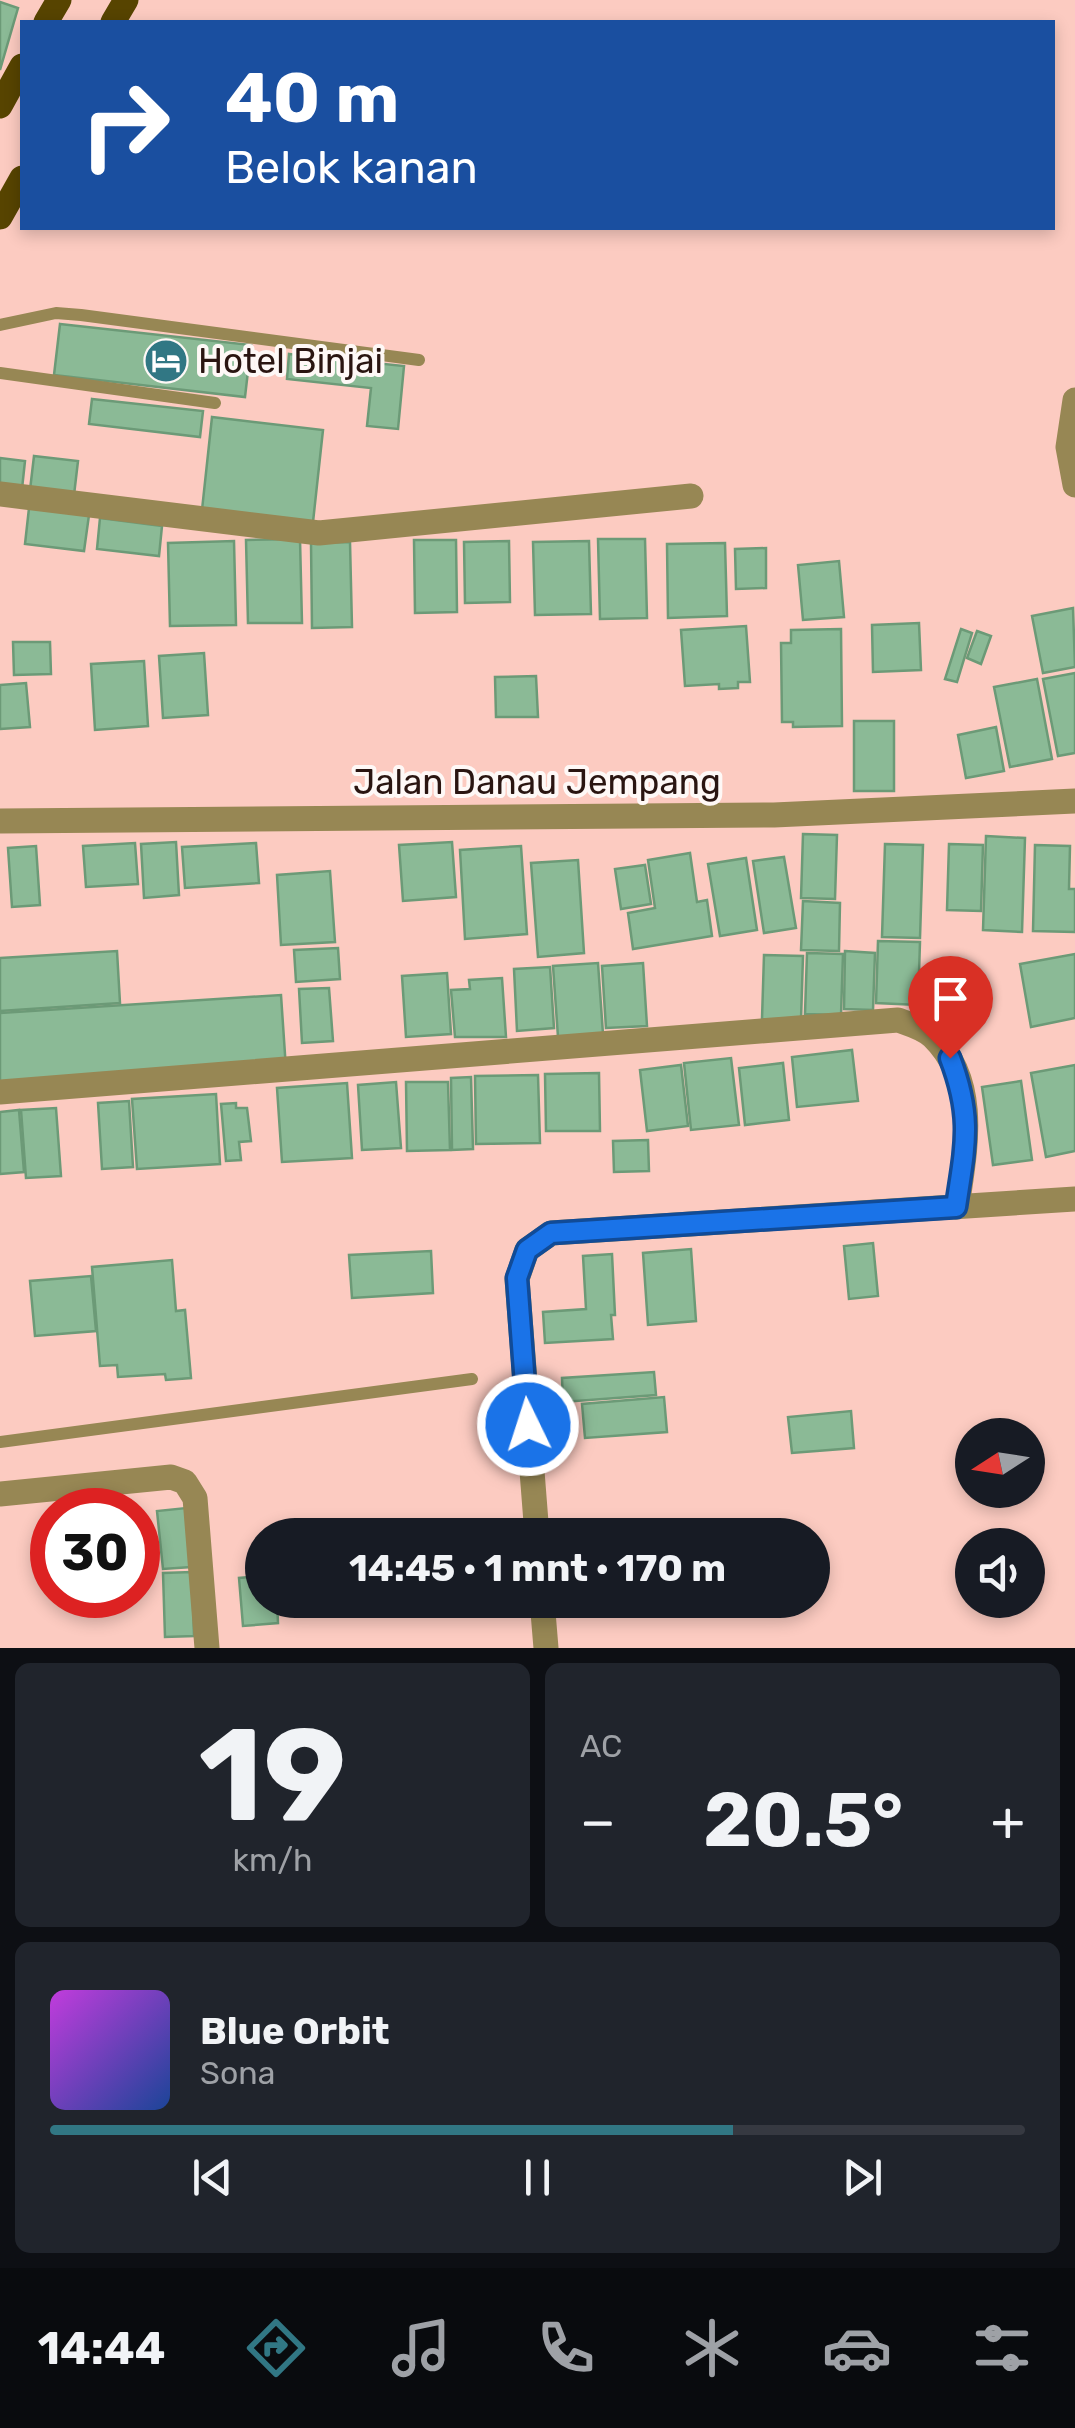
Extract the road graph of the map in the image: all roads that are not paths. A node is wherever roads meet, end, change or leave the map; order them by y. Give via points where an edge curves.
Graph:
1 (13, 73) edge
2 (0, 106) edge
3 (20, 182) edge
4 (0, 217) edge
5 (0, 325) edge
6 (419, 360) dead end
7 (0, 373) edge
8 (1075, 400) edge
9 (215, 403) dead end
10 (1075, 485) edge
11 (0, 494) edge
12 (690, 496) dead end
13 (1075, 801) edge
14 (0, 821) edge
15 (0, 1092) edge
16 (1075, 1199) edge
17 (956, 1207) junction
18 (472, 1380) dead end
19 (0, 1442) edge
20 (0, 1494) edge
21 (536, 1518) edge
22 (544, 1618) edge
23 (206, 1648) edge
24 (546, 1648) edge

1 - 2 main road
3 - 4 main road
5 - 6 lane via 56,313 82,315
7 - 9 lane
8 - 10 street via 1068,447
11 - 12 street via 319,532
13 - 14 street, Jalan Danau Jempang via 774,815
15 - 17 street via 898,1020 930,1034 950,1058 964,1094 968,1132
16 - 17 street
17 - 21 street via 551,1233 527,1250 517,1278
18 - 19 lane
20 - 23 street via 170,1477 185,1482 195,1498
22 - 24 street

